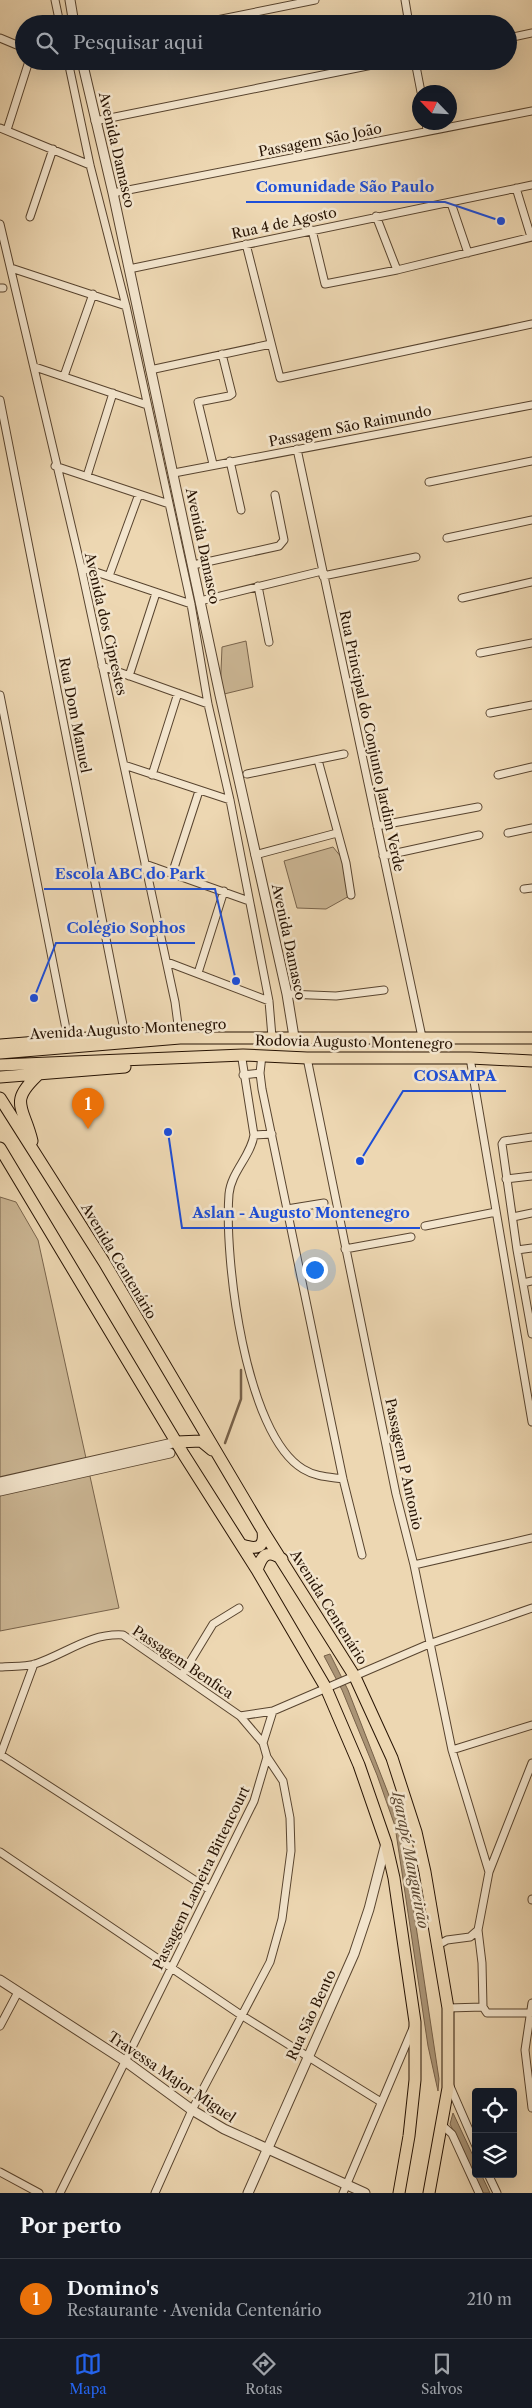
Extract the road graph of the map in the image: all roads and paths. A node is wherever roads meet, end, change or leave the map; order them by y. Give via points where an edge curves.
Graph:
1 (55, 0) edge
2 (70, 0) edge
3 (315, 0) edge
4 (405, 0) edge
5 (58, 15) edge
6 (72, 15) edge
7 (241, 15) edge
8 (408, 15) edge
9 (532, 33) edge
10 (517, 36) edge
11 (0, 38) edge
12 (15, 44) edge
13 (26, 70) edge
14 (70, 70) edge
15 (84, 70) edge
16 (347, 70) edge
17 (417, 70) edge
18 (420, 85) edge
19 (532, 111) edge
20 (95, 121) junction
21 (4, 129) edge
22 (427, 131) joint
23 (53, 150) junction
24 (90, 166) junction
25 (532, 185) edge
26 (516, 188) junction
27 (113, 193) junction
28 (451, 203) junction
29 (376, 216) junction
30 (30, 217) dead end
31 (0, 224) edge
32 (312, 230) junction
33 (532, 237) edge
34 (246, 244) junction
35 (468, 253) junction
36 (11, 268) junction
37 (129, 269) junction
38 (397, 270) junction
39 (92, 294) junction
40 (126, 306) junction
41 (532, 324) edge
42 (271, 344) junction
43 (222, 354) junction
44 (35, 367) junction
45 (150, 370) junction
46 (64, 376) junction
47 (113, 393) junction
48 (0, 400) edge
49 (147, 405) junction
50 (532, 405) edge
51 (297, 449) junction
52 (230, 461) junction
53 (532, 461) edge
54 (213, 464) junction
55 (55, 466) junction
56 (174, 474) junction
57 (87, 476) junction
58 (429, 482) dead end
59 (139, 494) junction
60 (274, 494) dead end
61 (169, 504) junction
62 (241, 510) dead end
63 (532, 520) edge
64 (447, 538) dead end
65 (416, 557) dead end
66 (193, 565) junction
67 (80, 567) junction
68 (323, 573) junction
69 (109, 576) junction
70 (532, 582) edge
71 (258, 586) junction
72 (156, 592) junction
73 (462, 598) dead end
74 (200, 602) junction
75 (191, 604) junction
76 (269, 642) dead end
77 (532, 643) edge
78 (480, 653) dead end
79 (102, 666) junction
80 (129, 676) junction
81 (178, 693) junction
82 (0, 695) edge
83 (208, 704) junction
84 (532, 705) edge
85 (490, 713) dead end
86 (344, 754) dead end
87 (318, 760) junction
88 (124, 765) junction
89 (532, 767) edge
90 (247, 774) dead end
91 (152, 775) junction
92 (498, 775) dead end
93 (199, 791) junction
94 (230, 800) junction
95 (478, 808) dead end
96 (377, 826) junction
97 (532, 828) edge
98 (337, 833) junction
99 (508, 833) dead end
100 (479, 835) dead end
101 (255, 855) junction
102 (384, 856) junction
103 (145, 864) junction
104 (172, 874) junction
105 (532, 888) edge
106 (524, 889) dead end
107 (224, 891) junction
108 (350, 896) dead end
109 (249, 902) junction
110 (167, 962) junction
111 (198, 973) junction
112 (384, 990) dead end
113 (287, 994) junction
114 (269, 1001) junction
115 (179, 1032) junction
116 (125, 1035) junction
117 (272, 1037) junction
118 (294, 1037) junction
119 (258, 1038) junction
120 (422, 1038) junction
121 (532, 1038) edge
122 (68, 1039) junction
123 (0, 1040) edge
124 (56, 1040) junction
125 (0, 1044) edge
126 (0, 1052) edge
127 (262, 1056) junction
128 (242, 1057) junction
129 (307, 1058) junction
130 (470, 1058) junction
131 (532, 1060) edge
132 (0, 1066) edge
133 (0, 1072) edge
134 (260, 1073) junction
135 (35, 1074) junction
136 (243, 1076) junction
137 (0, 1077) edge
138 (0, 1098) edge
139 (272, 1134) junction
140 (254, 1135) junction
141 (532, 1138) edge
142 (0, 1148) edge
143 (35, 1152) junction
144 (532, 1176) edge
145 (506, 1179) junction
146 (324, 1203) dead end
147 (287, 1208) junction
148 (496, 1212) junction
149 (532, 1212) edge
150 (512, 1216) junction
151 (425, 1226) dead end
152 (410, 1237) dead end
153 (532, 1248) edge
154 (345, 1249) junction
155 (517, 1250) junction
156 (532, 1281) edge
157 (523, 1283) junction
158 (531, 1321) edge
159 (532, 1334) edge
160 (532, 1422) edge
161 (177, 1442) junction
162 (170, 1453) joint
163 (184, 1455) junction
164 (226, 1470) junction
165 (344, 1478) junction
166 (0, 1482) edge
167 (0, 1491) edge
168 (263, 1531) junction
169 (532, 1538) edge
170 (242, 1545) junction
171 (362, 1555) dead end
172 (282, 1559) junction
173 (414, 1565) junction
174 (257, 1570) junction
175 (239, 1608) dead end
176 (532, 1608) edge
177 (429, 1644) junction
178 (34, 1664) junction
179 (0, 1667) edge
180 (182, 1675) junction
181 (353, 1678) junction
182 (329, 1688) junction
183 (273, 1711) junction
184 (240, 1716) junction
185 (532, 1725) edge
186 (263, 1743) junction
187 (452, 1750) junction
188 (0, 1756) edge
189 (267, 1757) junction
190 (532, 1763) edge
191 (386, 1843) junction
192 (0, 1852) edge
193 (489, 1872) junction
194 (210, 1890) junction
195 (478, 1930) junction
196 (438, 1945) junction
197 (171, 1967) junction
198 (0, 1980) edge
199 (18, 1992) junction
200 (532, 2003) edge
201 (448, 2008) junction
202 (483, 2008) junction
203 (530, 2013) junction
204 (241, 2015) junction
205 (415, 2022) junction
206 (0, 2026) edge
207 (306, 2057) junction
208 (125, 2061) junction
209 (448, 2082) junction
210 (381, 2102) junction
211 (532, 2108) edge
212 (192, 2110) junction
213 (442, 2125) junction
214 (472, 2137) edge
215 (266, 2149) junction
216 (0, 2172) edge
217 (490, 2178) edge
218 (344, 2189) edge
219 (39, 2193) edge
220 (60, 2193) edge
221 (155, 2193) edge
222 (248, 2193) edge
223 (365, 2193) edge
224 (399, 2193) edge
225 (429, 2193) edge
226 (479, 2193) edge
227 (497, 2193) edge

1 - 5 street
2 - 6 street
3 - 7 street
4 - 8 street
9 - 10 street
11 - 12 street
13 - 21 street
14 - 24 street, Avenida Damasco
15 - 20 street, Avenida Damasco
16 - 20 street
17 - 18 street
19 - 22 street, Passagem São João
20 - 27 street, Avenida Damasco
21 - 23 street
22 - 27 street, Passagem São João
23 - 24 street
23 - 30 street
24 - 40 street, Avenida Damasco
25 - 26 street, Rua 4 de Agosto
26 - 28 street, Rua 4 de Agosto
26 - 33 street
27 - 37 street, Avenida Damasco
28 - 29 street, Rua 4 de Agosto
28 - 35 street
29 - 32 street, Rua 4 de Agosto
29 - 38 street
31 - 36 street, Avenida dos Ciprestes
32 - 34 street, Rua 4 de Agosto
32 - 38 street via 325,284
33 - 35 street
34 - 37 street, Rua 4 de Agosto
34 - 42 street
35 - 38 street
36 - 39 street
36 - 44 street, Avenida dos Ciprestes
37 - 45 street, Avenida Damasco
39 - 40 street
39 - 46 street
40 - 49 street, Avenida Damasco
41 - 42 street via 280,378
42 - 43 street
43 - 45 street
43 - 54 street via 232,394 199,401 198,404
44 - 46 street
44 - 55 street, Avenida dos Ciprestes
45 - 56 street, Avenida Damasco
46 - 47 street
47 - 49 street
47 - 57 street
48 - 116 street, Rua Dom Manuel
49 - 61 street, Avenida Damasco
50 - 51 street, Passagem São Raimundo
51 - 52 street, Passagem São Raimundo
51 - 68 street, Rua Principal do Conjunto Jardim Verde
52 - 54 street, Passagem São Raimundo
52 - 62 street
53 - 58 street
54 - 56 street, Passagem São Raimundo
55 - 57 street
55 - 67 street, Avenida dos Ciprestes
56 - 66 street, Avenida Damasco
57 - 59 street
59 - 61 street
59 - 69 street
60 - 66 street via 284,540 279,546
61 - 75 street, Avenida Damasco
63 - 64 street
65 - 68 street
66 - 74 street, Avenida Damasco
67 - 69 street
67 - 79 street, Avenida dos Ciprestes
68 - 71 street
68 - 96 street, Rua Principal do Conjunto Jardim Verde
69 - 72 street
70 - 73 street
71 - 74 street
71 - 76 street
72 - 75 street
72 - 80 street
74 - 101 street, Avenida Damasco
75 - 83 street, Avenida Damasco
77 - 78 street
79 - 80 street
79 - 88 street, Avenida dos Ciprestes
80 - 81 street
81 - 83 street
81 - 91 street
82 - 122 street
83 - 94 street, Avenida Damasco
84 - 85 street
86 - 87 street
87 - 90 street
87 - 98 street
88 - 91 street
88 - 103 street, Avenida dos Ciprestes
89 - 92 street
91 - 93 street
93 - 94 street
93 - 104 street
94 - 109 street, Avenida Damasco
95 - 96 street
96 - 102 street, Rua Principal do Conjunto Jardim Verde
97 - 99 street
98 - 101 street
98 - 108 street via 346,863
100 - 102 street
101 - 113 street, Avenida Damasco
102 - 120 street, Rua Principal do Conjunto Jardim Verde
103 - 104 street
103 - 110 street, Avenida dos Ciprestes
104 - 107 street
105 - 106 street
107 - 109 street
107 - 111 street
109 - 114 street, Avenida Damasco
110 - 111 street
110 - 115 street, Avenida dos Ciprestes
111 - 114 street
112 - 113 street via 336,996
113 - 118 street, Avenida Damasco
114 - 117 street, Avenida Damasco
115 - 116 main road, Rodovia Augusto Montenegro
115 - 119 main road, Rodovia Augusto Montenegro via 243,1031
116 - 122 main road, Rodovia Augusto Montenegro
117 - 118 main road, Rodovia Augusto Montenegro
117 - 119 main road, Rodovia Augusto Montenegro
118 - 120 main road, Rodovia Augusto Montenegro
119 - 126 main road, Avenida Augusto Montenegro via 180,1038
120 - 121 main road, Rodovia Augusto Montenegro
122 - 124 main road, Rodovia Augusto Montenegro
123 - 124 main road, Rodovia Augusto Montenegro via 39,1036
124 - 125 main road
127 - 128 main road, Rodovia Augusto Montenegro
127 - 129 main road, Rodovia Augusto Montenegro
127 - 134 street
128 - 132 main road
128 - 135 main road, Rodovia Augusto Montenegro via 226,1062
128 - 136 street
129 - 130 main road, Rodovia Augusto Montenegro
129 - 154 street, Passagem P Antonio
130 - 131 main road, Rodovia Augusto Montenegro
130 - 148 street
133 - 135 main road
134 - 136 street
134 - 139 street
135 - 137 main road, Rodovia Augusto Montenegro
135 - 143 main road via 23,1091 19,1105
136 - 140 street
138 - 143 main road, Avenida Centenário
139 - 140 street
139 - 147 street
140 - 165 street via 253,1145 234,1177 229,1193 231,1278 256,1395 266,1422 290,1458 302,1469 318,1476
141 - 145 street via 503,1142
142 - 161 main road
143 - 164 main road, Avenida Centenário via 104,1262
144 - 145 street
145 - 150 street
146 - 147 street
147 - 165 street
148 - 151 street
148 - 160 street
149 - 150 street
150 - 155 street
152 - 154 street
153 - 155 street
154 - 173 street, Passagem P Antonio
155 - 157 street
156 - 157 street
157 - 158 street
158 - 159 street
161 - 163 main road
161 - 164 main road via 201,1441 207,1444
161 - 166 street
162 - 163 main road
162 - 167 street
163 - 170 main road
164 - 168 main road, Avenida Centenário
165 - 171 street
168 - 170 main road via 261,1545 251,1548
168 - 172 main road, Avenida Centenário
169 - 173 street
170 - 174 main road
172 - 174 main road via 268,1554
172 - 181 main road, Avenida Centenário
173 - 177 street, Passagem P Antonio
174 - 182 main road
175 - 180 street via 213,1624
176 - 177 street
177 - 181 street
177 - 187 street, Passagem P Antonio
178 - 179 street, Passagem Benfica
178 - 180 street, Passagem Benfica via 108,1634 123,1636
178 - 188 street
180 - 184 street, Passagem Benfica
181 - 182 street
181 - 196 main road, Avenida Centenário via 392,1758 414,1825 426,1872
182 - 183 street
182 - 191 main road
183 - 184 street, Passagem Benfica
183 - 186 street
184 - 186 street, Passagem Benfica
185 - 187 street
186 - 189 street
187 - 193 street, Passagem P Antonio
188 - 194 street
189 - 194 street, Passagem Lameira Bittencourt via 254,1801
189 - 204 street via 283,1781 288,1801 291,1851 288,1882 270,1962
190 - 193 street
191 - 205 main road
191 - 207 street, Rua São Bento via 354,1954
192 - 197 street
193 - 195 street
194 - 197 street, Passagem Lameira Bittencourt
195 - 196 street via 470,1937 447,1940
195 - 202 street
196 - 201 main road, Avenida Centenário
197 - 204 street
197 - 208 street, Passagem Lameira Bittencourt
198 - 199 street, Travessa Major Miguel
199 - 206 street
199 - 208 street, Travessa Major Miguel
200 - 203 street
201 - 202 street
201 - 209 main road, Avenida Centenário
202 - 203 street via 487,2013
203 - 211 street via 525,2050
204 - 207 street
204 - 212 street
205 - 210 street
205 - 224 main road via 415,2080
207 - 210 street
207 - 215 street, Rua São Bento
208 - 212 street, Travessa Major Miguel
208 - 220 street, Passagem Lameira Bittencourt
209 - 213 main road, Avenida Centenário
209 - 214 street
210 - 218 street
212 - 215 street, Travessa Major Miguel
212 - 221 street
213 - 225 main road, Avenida Centenário
213 - 226 street via 452,2134
215 - 218 street, Travessa Major Miguel
215 - 222 street, Rua São Bento
216 - 219 street
217 - 227 street
218 - 223 street, Travessa Major Miguel

